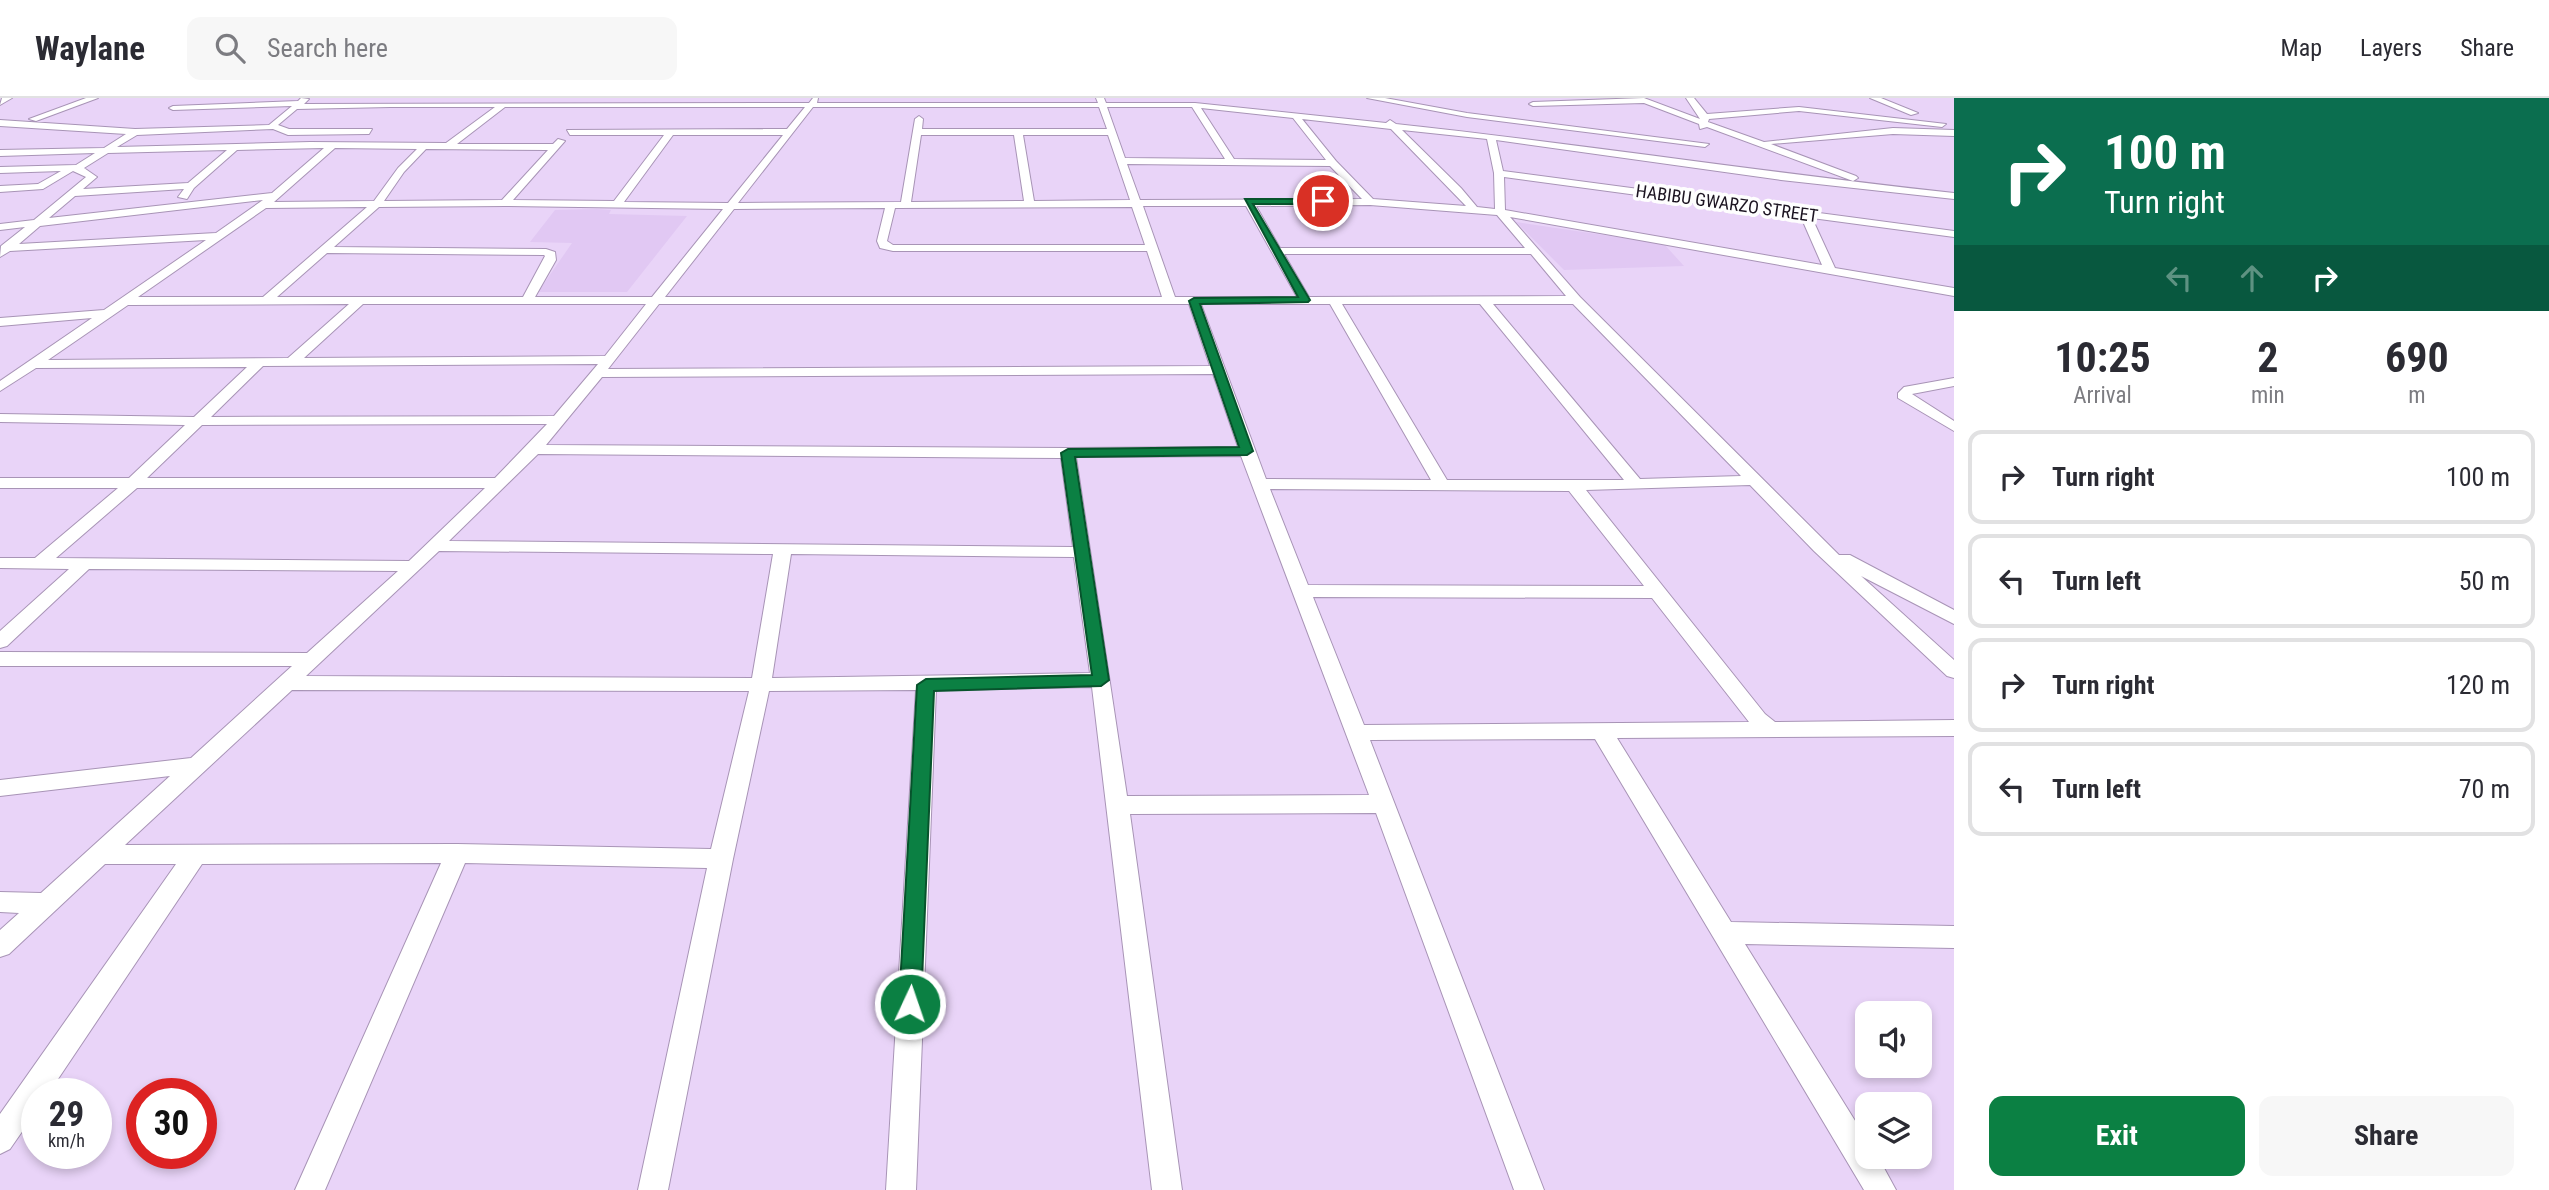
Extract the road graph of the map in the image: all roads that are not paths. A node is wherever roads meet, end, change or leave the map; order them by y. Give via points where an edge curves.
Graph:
1 (8, 98) edge
2 (94, 98) edge
3 (190, 98) edge
4 (510, 98) edge
5 (1217, 98) edge
6 (1364, 98) edge
7 (1371, 98) edge
8 (1438, 98) edge
9 (1520, 98) edge
10 (1690, 98) edge
11 (1874, 98) edge
12 (1641, 100) edge
13 (393, 101) edge
14 (666, 102) edge
15 (813, 102) edge
16 (977, 102) edge
17 (1030, 102) edge
18 (1102, 102) edge
19 (1393, 102) junction
20 (0, 103) edge
21 (302, 103) edge
22 (1195, 104) junction
23 (1533, 104) junction
24 (404, 105) junction
25 (596, 105) junction
26 (230, 106) junction
27 (922, 106) junction
28 (502, 107) junction
29 (1223, 107) junction
30 (173, 108) junction
31 (1374, 108) dead end
32 (1546, 110) junction
33 (163, 114) dead end
34 (220, 114) dead end
35 (588, 114) dead end
36 (1467, 115) junction
37 (1296, 117) junction
38 (1383, 117) dead end
39 (386, 118) dead end
40 (154, 120) dead end
41 (1705, 120) junction
42 (209, 122) dead end
43 (0, 123) edge
44 (22, 123) junction
45 (579, 123) dead end
46 (378, 124) dead end
47 (1942, 124) junction
48 (1392, 126) junction
49 (273, 127) junction
50 (198, 130) junction
51 (369, 131) junction
52 (1586, 131) junction
53 (1954, 131) edge
54 (135, 132) junction
55 (570, 132) junction
56 (670, 132) junction
57 (789, 132) junction
58 (918, 132) junction
59 (1018, 132) junction
60 (1113, 132) junction
61 (0, 134) edge
62 (1478, 136) junction
63 (1491, 137) junction
64 (1760, 143) junction
65 (1705, 144) junction
66 (332, 145) junction
67 (350, 145) junction
68 (424, 146) junction
69 (448, 146) junction
70 (555, 147) junction
71 (234, 148) junction
72 (106, 151) junction
73 (1604, 152) junction
74 (0, 153) edge
75 (1123, 161) junction
76 (1231, 162) junction
77 (1333, 163) junction
78 (1705, 166) junction
79 (75, 168) junction
80 (2, 171) edge
81 (1499, 173) junction
82 (1681, 179) junction
83 (191, 186) junction
84 (1877, 188) junction
85 (0, 189) edge
86 (74, 193) junction
87 (275, 196) junction
88 (1953, 196) edge
89 (1248, 201) junction
90 (505, 202) junction
91 (1138, 202) junction
92 (1370, 202) junction
93 (378, 203) junction
94 (1029, 203) junction
95 (617, 204) junction
96 (891, 204) junction
97 (906, 204) junction
98 (264, 205) junction
99 (176, 206) junction
100 (729, 206) junction
101 (1473, 209) junction
102 (1500, 212) junction
103 (1805, 213) junction
104 (37, 225) junction
105 (0, 227) edge
106 (1954, 234) edge
107 (220, 236) junction
108 (1153, 248) junction
109 (2, 250) edge
110 (326, 250) junction
111 (1277, 251) junction
112 (1534, 251) junction
113 (1830, 270) junction
114 (1954, 292) edge
115 (1483, 299) junction
116 (267, 300) junction
117 (527, 300) junction
118 (1305, 300) junction
119 (1334, 300) junction
120 (1576, 300) junction
121 (127, 301) junction
122 (360, 301) junction
123 (1170, 301) junction
124 (1194, 301) junction
125 (653, 302) junction
126 (109, 313) junction
127 (0, 322) edge
128 (261, 361) junction
129 (293, 361) junction
130 (34, 364) junction
131 (603, 367) junction
132 (1220, 370) junction
133 (18, 374) junction
134 (0, 376) edge
135 (1954, 382) edge
136 (0, 387) edge
137 (0, 418) edge
138 (558, 420) junction
139 (199, 421) junction
140 (1954, 427) edge
141 (534, 449) junction
142 (1247, 451) junction
143 (1068, 453) junction
144 (1754, 480) junction
145 (0, 483) edge
146 (133, 483) junction
147 (499, 483) junction
148 (1261, 484) junction
149 (1441, 484) junction
150 (1636, 484) junction
151 (1574, 486) junction
152 (435, 546) junction
153 (1820, 547) junction
154 (783, 549) junction
155 (1080, 552) junction
156 (0, 563) edge
157 (39, 564) junction
158 (83, 565) junction
159 (414, 566) junction
160 (1302, 591) junction
161 (1659, 592) junction
162 (1954, 618) edge
163 (0, 642) edge
164 (0, 659) edge
165 (312, 660) junction
166 (1954, 671) edge
167 (1101, 680) junction
168 (761, 682) junction
169 (286, 683) junction
170 (926, 685) junction
171 (1954, 728) edge
172 (1771, 730) junction
173 (1602, 732) junction
174 (1357, 733) junction
175 (198, 765) junction
176 (0, 788) edge
177 (1384, 804) junction
178 (1117, 805) junction
179 (457, 853) junction
180 (98, 855) junction
181 (195, 855) junction
182 (720, 859) junction
183 (0, 902) edge
184 (46, 904) junction
185 (1726, 933) junction
186 (1954, 937) edge
187 (0, 946) edge
188 (0, 1139) edge
189 (310, 1190) edge
190 (653, 1190) edge
191 (901, 1190) edge
192 (1167, 1190) edge
193 (1529, 1190) edge
194 (1881, 1190) edge

1 - 20 street
2 - 44 street
3 - 30 street
4 - 28 street
5 - 29 street
6 - 31 street
7 - 19 street
8 - 19 street
9 - 23 street
10 - 41 street
11 - 47 street
12 - 23 street
12 - 41 street
13 - 21 street
13 - 24 street
14 - 15 street
14 - 25 street
15 - 27 street
15 - 57 street
16 - 17 street
16 - 27 street
17 - 18 street
18 - 22 street
18 - 60 street
19 - 36 street
21 - 26 street
21 - 49 street
22 - 29 street
22 - 76 street
23 - 32 street
24 - 28 street
24 - 39 street
25 - 28 street
25 - 35 street
26 - 30 street
26 - 34 street
27 - 58 street
28 - 69 street
29 - 37 street
30 - 33 street
32 - 36 street
32 - 52 street
36 - 52 street
36 - 62 street
37 - 48 street
37 - 77 street
38 - 48 street
40 - 54 street
41 - 47 street via 1800,109
41 - 64 street
41 - 65 street
42 - 50 street
43 - 44 street
44 - 54 street
44 - 61 street
45 - 55 street
46 - 51 street
47 - 53 street
48 - 62 street
48 - 101 street
49 - 50 street
49 - 51 street via 288,132
50 - 54 street
51 - 67 street
52 - 65 street
52 - 73 street
53 - 64 street via 1893,131
54 - 72 street
55 - 56 street
55 - 70 street
56 - 57 street
56 - 95 street
57 - 100 street
58 - 59 street
58 - 97 street
59 - 60 street
59 - 94 street
60 - 75 street
62 - 63 street
63 - 73 street
63 - 81 street
64 - 84 street
65 - 78 street
66 - 67 street
66 - 71 street
66 - 87 street
67 - 68 street
68 - 69 street
68 - 93 street
69 - 70 street
70 - 90 street
71 - 72 street
71 - 83 street
72 - 74 street
72 - 79 street
73 - 82 street
75 - 76 street
75 - 91 street
76 - 77 street
77 - 92 street
78 - 82 street
78 - 84 street
79 - 80 street
79 - 85 street via 40,187
79 - 86 street via 92,177
81 - 82 street, HABIBU GWARZO STREET
81 - 102 street
82 - 103 street, HABIBU GWARZO STREET
83 - 86 street
83 - 99 street
84 - 88 street
86 - 104 street
87 - 98 street
87 - 99 street
89 - 91 street
89 - 92 street
89 - 111 street
90 - 93 street
90 - 95 street
91 - 94 street
91 - 108 street
92 - 101 street
93 - 98 street
93 - 110 street
94 - 97 street
95 - 100 street
96 - 97 street
96 - 100 street
96 - 108 street via 882,241 893,248
98 - 107 street
99 - 104 street
100 - 125 street
101 - 102 street
102 - 112 street
102 - 113 street
103 - 106 street, HABIBU GWARZO STREET
103 - 113 street
104 - 105 street
104 - 109 street
107 - 109 street
107 - 121 street
108 - 123 street
110 - 116 street
110 - 117 street via 551,254
111 - 112 street
111 - 118 street
112 - 120 street
113 - 114 street
115 - 119 street
115 - 120 street
115 - 150 street
116 - 121 street
116 - 122 street
117 - 122 street
117 - 125 street
118 - 119 street
118 - 124 street
119 - 149 street
120 - 144 street
121 - 126 street
122 - 129 street
123 - 124 street
123 - 125 street
124 - 132 street
125 - 131 street
126 - 127 street
126 - 130 street
128 - 129 street
128 - 130 street
128 - 139 street
129 - 131 street
130 - 133 street
131 - 132 street
131 - 138 street
132 - 142 street
133 - 134 street
133 - 136 street
135 - 140 street via 1909,390 1905,398
137 - 139 street
138 - 139 street
138 - 141 street
139 - 146 street
141 - 143 street
141 - 147 street
142 - 143 street
142 - 148 street
143 - 155 street
144 - 150 street
144 - 153 street
145 - 146 street
146 - 147 street
146 - 157 street
147 - 152 street
148 - 149 street
148 - 160 street
149 - 151 street
150 - 151 street
151 - 161 street
152 - 154 street
152 - 159 street
153 - 162 street
153 - 166 street
154 - 155 street
154 - 168 street
155 - 167 street
156 - 157 street
157 - 158 street
158 - 159 street
158 - 163 street
159 - 165 street
160 - 161 street
160 - 174 street
161 - 172 street
164 - 165 street
165 - 169 street
167 - 170 street
167 - 178 street
168 - 169 street
168 - 170 street
168 - 182 street
169 - 175 street
170 - 191 street
171 - 172 street
172 - 173 street
173 - 174 street
173 - 185 street
174 - 177 street
175 - 176 street
175 - 180 street
177 - 178 street
177 - 193 street
178 - 192 street
179 - 181 street
179 - 182 street
179 - 189 street
180 - 181 street
180 - 184 street
181 - 188 street
182 - 190 street
183 - 184 street
184 - 187 street
185 - 186 street
185 - 194 street

